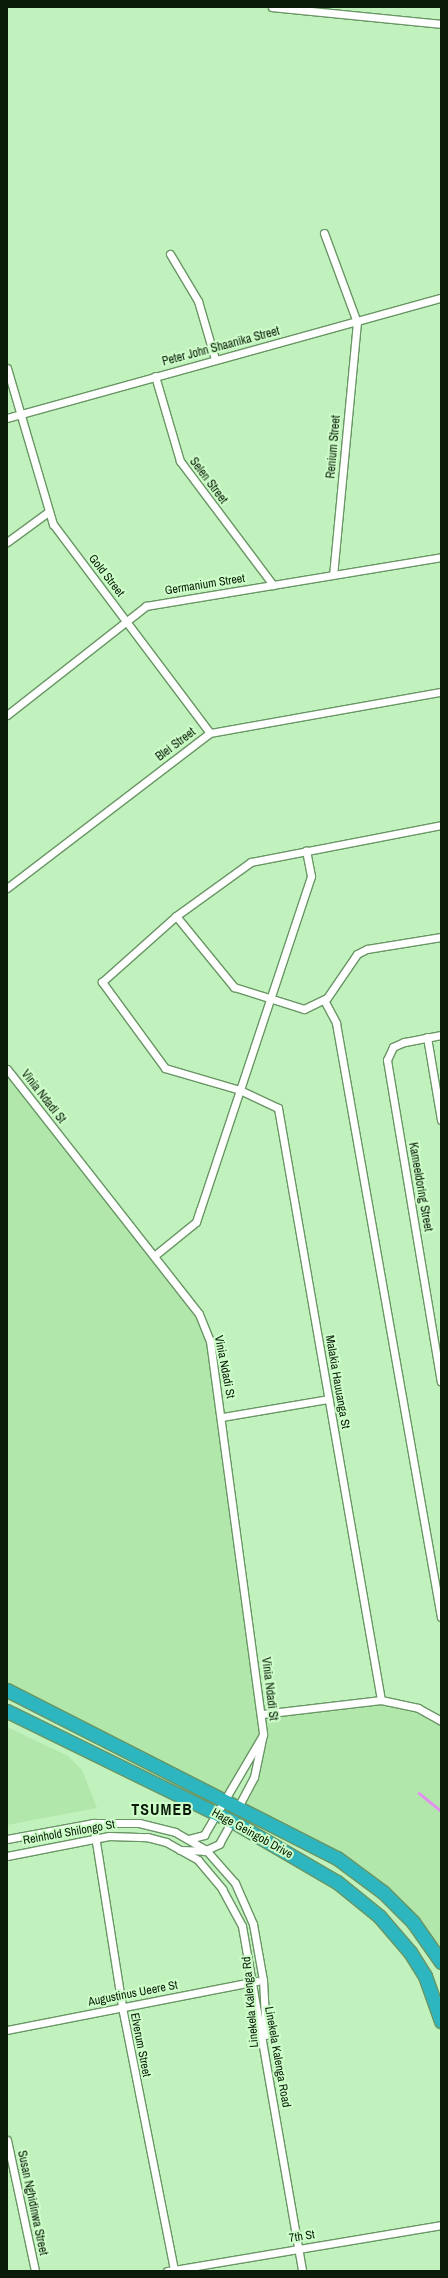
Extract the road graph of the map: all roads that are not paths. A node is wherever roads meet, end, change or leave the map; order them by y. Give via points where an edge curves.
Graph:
1 (272, 7) edge
2 (441, 24) edge
3 (324, 233) dead end
4 (170, 254) dead end
5 (441, 298) edge
6 (357, 322) junction
7 (215, 359) junction
8 (7, 368) edge
9 (155, 376) junction
10 (21, 414) junction
11 (7, 418) edge
12 (48, 512) junction
13 (7, 542) edge
14 (441, 557) edge
15 (333, 574) junction
16 (273, 584) junction
17 (127, 621) junction
18 (441, 692) edge
19 (7, 715) edge
20 (210, 733) junction
21 (441, 825) edge
22 (306, 850) junction
23 (7, 888) edge
24 (176, 916) junction
25 (441, 937) edge
26 (270, 999) junction
27 (324, 1000) junction
28 (441, 1035) edge
29 (427, 1037) junction
30 (7, 1069) edge
31 (240, 1090) junction
32 (441, 1120) edge
33 (154, 1256) junction
34 (441, 1382) edge
35 (328, 1399) junction
36 (222, 1417) junction
37 (441, 1617) edge
38 (7, 1690) edge
39 (381, 1700) junction
40 (7, 1711) edge
41 (262, 1714) junction
42 (441, 1721) edge
43 (263, 1734) junction
44 (223, 1800) junction
45 (238, 1807) junction
46 (215, 1814) junction
47 (232, 1821) junction
48 (93, 1823) junction
49 (204, 1835) junction
50 (7, 1839) edge
51 (189, 1839) junction
52 (96, 1840) junction
53 (219, 1844) junction
54 (202, 1849) junction
55 (180, 1850) junction
56 (7, 1856) edge
57 (198, 1860) joint
58 (222, 1865) junction
59 (209, 1872) junction
60 (441, 1962) edge
61 (263, 1980) junction
62 (253, 1982) junction
63 (122, 2007) junction
64 (441, 2020) edge
65 (7, 2030) edge
66 (268, 2071) junction
67 (7, 2140) edge
68 (441, 2225) edge
69 (299, 2248) junction
70 (170, 2270) edge
71 (35, 2271) edge
72 (302, 2271) edge

1 - 2 street
3 - 6 street
4 - 7 street via 198,301
5 - 6 street, Peter John Shaanika Street
6 - 7 street, Peter John Shaanika Street
6 - 15 street, Renium Street
7 - 9 street, Peter John Shaanika Street
8 - 10 street, Gold Street
9 - 10 street, Peter John Shaanika Street
9 - 16 street, Selen Street via 180,461
10 - 11 street, Peter John Shaanika Street
10 - 12 street, Gold Street
12 - 13 street
12 - 17 street, Gold Street via 53,524
14 - 15 street, Germanium Street
15 - 16 street, Germanium Street
16 - 17 street, Germanium Street via 153,604
17 - 19 street, Germanium Street
17 - 20 street, Gold Street
18 - 20 street, Blei Street
20 - 23 street, Blei Street
21 - 22 street
22 - 24 street via 251,862
22 - 26 street via 311,876
24 - 26 street via 234,987
24 - 31 street via 102,984 164,1068
25 - 27 street via 367,949 357,954
26 - 27 street via 304,1009
26 - 31 street
27 - 37 street via 336,1023
28 - 29 street, Kameeldoring Street
29 - 32 street
29 - 34 street, Kameeldoring Street via 393,1047 387,1060
30 - 33 street, Vinia Ndadi St
31 - 33 street via 196,1222
31 - 35 street, Malakia Hauuanga St via 278,1108
33 - 36 street, Vinia Ndadi St via 199,1314 210,1341
35 - 36 street
35 - 39 street, Malakia Hauuanga St
36 - 41 street, Vinia Ndadi St
38 - 44 highway, Hage Geingob Drive
39 - 41 street
39 - 42 street via 418,1708
40 - 46 highway, Hage Geingob Drive
41 - 43 street, Vinia Ndadi St
43 - 44 street, Vinia Ndadi St
43 - 45 street, Vinia Ndadi St via 254,1777
44 - 45 highway, Hage Geingob Drive
44 - 46 street, Vinia Ndadi St
45 - 47 street, Vinia Ndadi St
45 - 60 highway, Hage Geingob Drive via 337,1858 372,1884 413,1922
46 - 47 highway, Hage Geingob Drive
46 - 49 street
47 - 53 street
47 - 64 highway, Hage Geingob Drive via 337,1882 380,1916 426,1976
48 - 50 street, Reinhold Shilongo St
48 - 51 street, Reinhold Shilongo St via 139,1823
48 - 52 street, Elverum Street
49 - 51 street
49 - 54 street
51 - 54 street, Reinhold Shilongo St
52 - 55 street, Reinhold Shilongo St via 127,1834 147,1837
52 - 56 street, Reinhold Shilongo St
52 - 63 street, Elverum Street
53 - 54 street
53 - 58 street via 217,1855
54 - 55 street, Reinhold Shilongo St
54 - 58 street, Linekela Kalenga Rd
54 - 59 street
55 - 57 street, Reinhold Shilongo St
57 - 59 street, Linekela Kalenga Road
58 - 61 street, Linekela Kalenga Rd via 246,1903
59 - 62 street, Linekela Kalenga Road via 232,1904 242,1926
61 - 62 street, Augustinus Ueere St
61 - 66 street, Linekela Kalenga Rd
62 - 63 street, Augustinus Ueere St
62 - 66 street, Linekela Kalenga Road
63 - 65 street, Augustinus Ueere St
63 - 70 street, Elverum Street
66 - 69 street, Linekela Kalenga Road
67 - 71 street, Susan Nghidinwa Street
68 - 69 street, 7th St
69 - 70 street, 7th St
69 - 72 street, Linekela Kalenga Road

